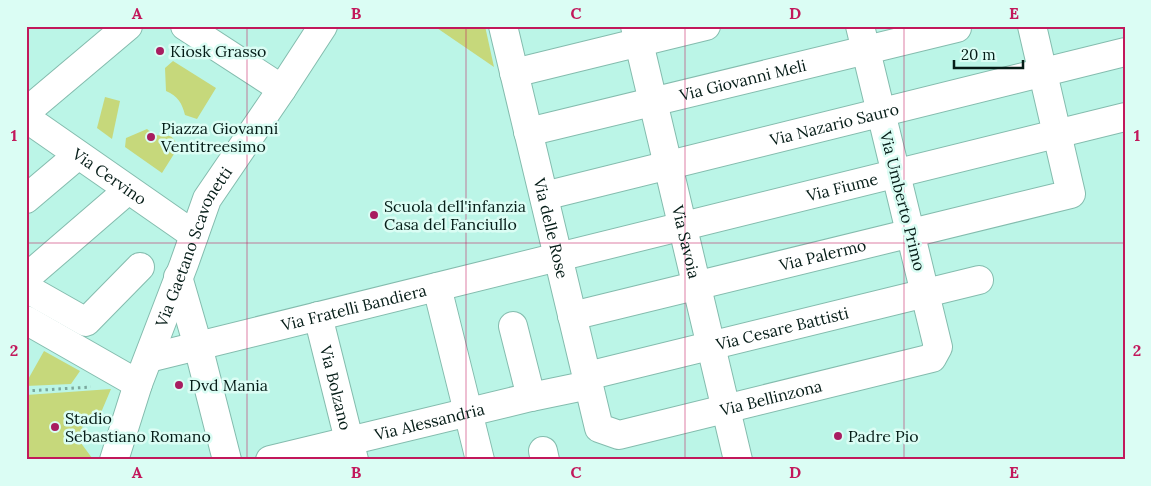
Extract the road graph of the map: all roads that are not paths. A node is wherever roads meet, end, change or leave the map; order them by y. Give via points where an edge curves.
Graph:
1 (128, 26) edge
2 (184, 26) edge
3 (323, 26) edge
4 (503, 26) edge
5 (706, 26) edge
6 (1032, 26) edge
7 (957, 28) dead end
8 (637, 34) edge
9 (863, 38) edge
10 (1125, 52) edge
11 (1042, 72) junction
12 (514, 73) junction
13 (282, 89) junction
14 (653, 102) junction
15 (26, 112) edge
16 (881, 112) junction
17 (1125, 117) edge
18 (26, 118) edge
19 (528, 132) junction
20 (1057, 134) junction
21 (78, 155) junction
22 (668, 165) junction
23 (896, 173) junction
24 (128, 190) junction
25 (544, 196) junction
26 (26, 199) edge
27 (682, 226) junction
28 (911, 233) junction
29 (194, 235) junction
30 (558, 257) junction
31 (140, 267) dead end
32 (178, 277) junction
33 (26, 278) edge
34 (978, 280) dead end
35 (696, 285) junction
36 (436, 286) junction
37 (26, 288) edge
38 (926, 293) junction
39 (318, 316) junction
40 (572, 316) junction
41 (26, 320) edge
42 (512, 326) dead end
43 (198, 346) junction
44 (711, 346) junction
45 (938, 347) joint
46 (149, 358) junction
47 (129, 378) junction
48 (588, 381) junction
49 (531, 397) junction
50 (726, 408) junction
51 (468, 412) junction
52 (599, 428) joint
53 (352, 450) edge
54 (114, 460) edge
55 (227, 460) edge
56 (270, 460) edge
57 (480, 460) edge
58 (738, 460) edge

1 - 15 street
2 - 13 street
3 - 13 street, Via Gaetano Scavonetti
4 - 12 street, Via delle Rose
5 - 8 street
6 - 11 street
7 - 9 street, Via Giovanni Meli
8 - 12 street
8 - 14 street, Via Savoia
9 - 14 street, Via Giovanni Meli
9 - 16 street, Via Umberto Primo
10 - 11 street, Via Nazario Sauro
11 - 16 street, Via Nazario Sauro
11 - 20 street
12 - 19 street, Via delle Rose
13 - 29 street, Via Gaetano Scavonetti via 207,200
14 - 19 street, Via Giovanni Meli
14 - 22 street, Via Savoia
16 - 22 street, Via Nazario Sauro
16 - 23 street, Via Umberto Primo
17 - 20 street, Via Fiume
18 - 21 street, Via Cervino
19 - 25 street, Via delle Rose
20 - 23 street, Via Fiume
20 - 28 street, Via Palermo via 1071,194
21 - 24 street, Via Cervino
21 - 26 street
22 - 25 street, Via Nazario Sauro
22 - 27 street, Via Savoia
23 - 27 street, Via Fiume
23 - 28 street, Via Umberto Primo
24 - 29 street, Via Cervino
24 - 33 street
25 - 30 street, Via delle Rose
27 - 30 street, Via Fiume
27 - 35 street, Via Savoia
28 - 35 street, Via Palermo
28 - 38 street, Via Umberto Primo
29 - 32 street, Via Gaetano Scavonetti
30 - 36 street, Via Fratelli Bandiera
30 - 40 street, Via delle Rose
31 - 37 street via 86,322
32 - 43 street
32 - 46 street, Via Gaetano Scavonetti
34 - 38 street, Via Cesare Battisti
35 - 40 street, Via Palermo
35 - 44 street, Via Savoia
36 - 39 street, Via Fratelli Bandiera
36 - 51 street
38 - 44 street, Via Cesare Battisti
38 - 45 street, Via Umberto Primo
39 - 43 street, Via Fratelli Bandiera
39 - 53 street, Via Bolzano
40 - 48 street, Via delle Rose
41 - 47 street
42 - 49 street
43 - 46 street, Via Fratelli Bandiera
43 - 55 street
44 - 48 street, Via Cesare Battisti
44 - 50 street, Via Savoia
45 - 50 street, Via Bellinzona via 932,358
46 - 47 street, Via Gaetano Scavonetti
47 - 54 street, Via Gaetano Scavonetti
48 - 49 street, Via Alessandria
48 - 52 street, Via delle Rose
49 - 51 street, Via Alessandria
50 - 52 street, Via Bellinzona via 619,435
50 - 58 street, Via Savoia
51 - 53 street, Via Alessandria
51 - 57 street
53 - 56 street, Via Alessandria

